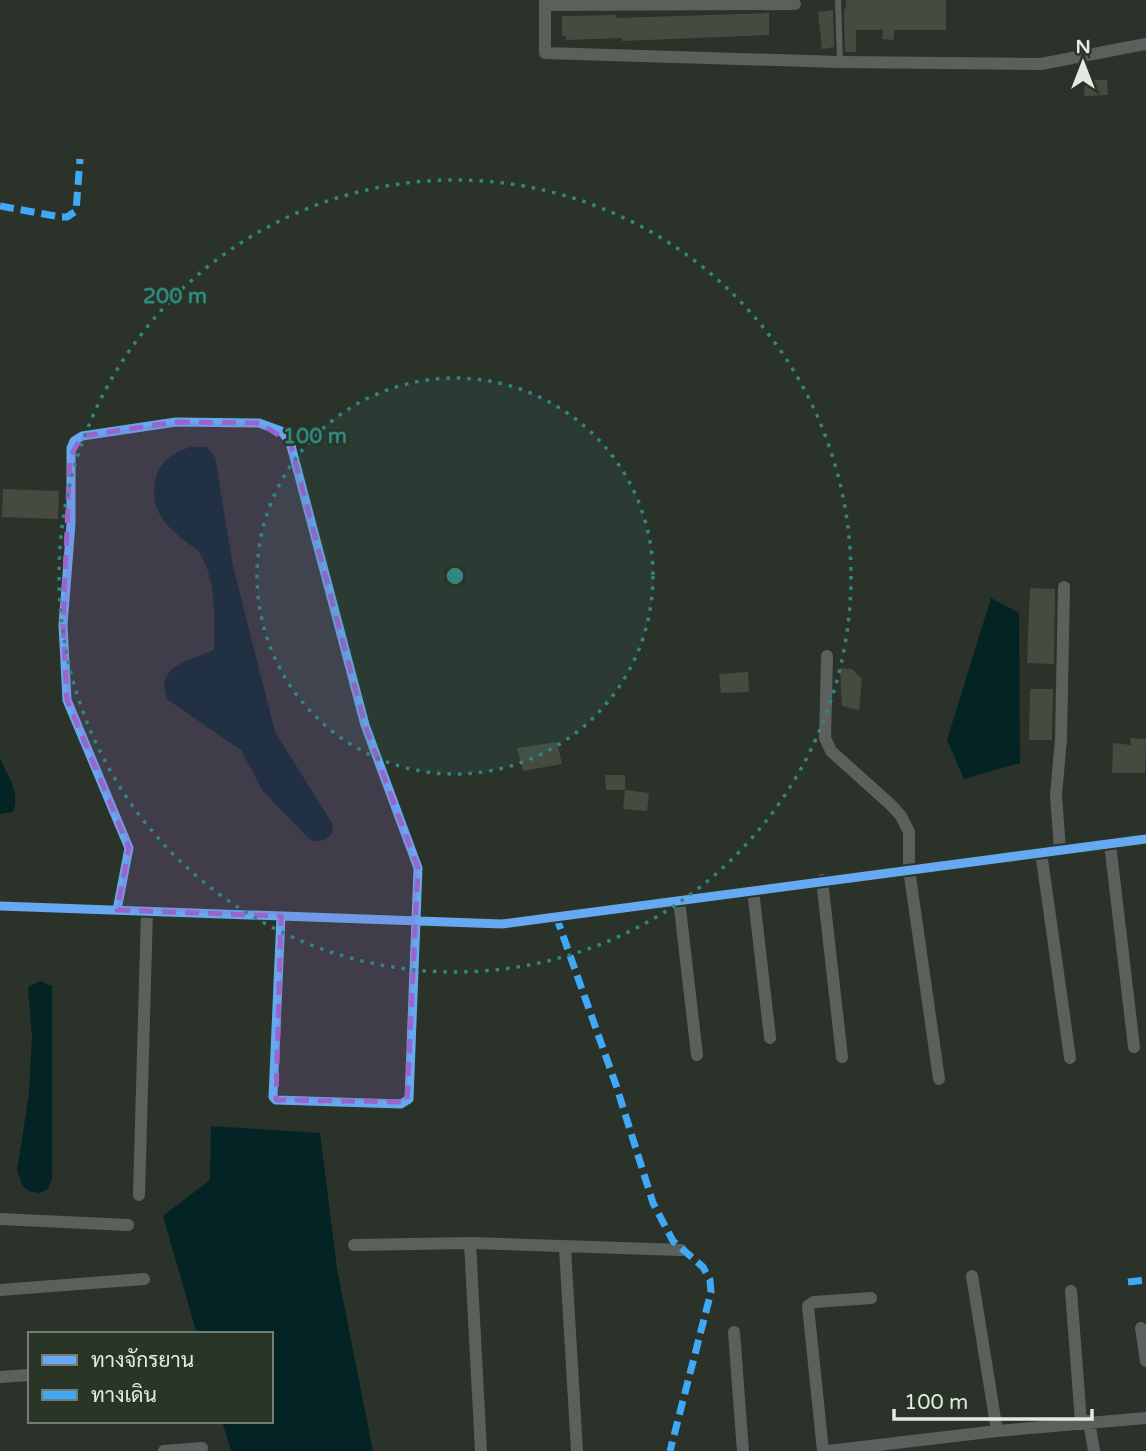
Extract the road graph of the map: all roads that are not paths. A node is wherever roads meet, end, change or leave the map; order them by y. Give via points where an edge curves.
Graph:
1 (838, 0) edge
2 (545, 3) edge
3 (795, 4) dead end
4 (1146, 44) edge
5 (840, 62) junction
6 (1063, 587) dead end
7 (827, 656) dead end
8 (1146, 839) edge
9 (1110, 844) junction
10 (1060, 849) junction
11 (1041, 852) junction
12 (909, 869) junction
13 (821, 880) junction
14 (753, 890) junction
15 (679, 900) junction
16 (0, 906) edge
17 (117, 910) junction
18 (147, 911) junction
19 (281, 915) junction
20 (417, 920) junction
21 (770, 1038) dead end
22 (1134, 1047) dead end
23 (697, 1055) dead end
24 (842, 1057) dead end
25 (1070, 1058) dead end
26 (939, 1079) dead end
27 (139, 1195) dead end
28 (0, 1219) edge
29 (128, 1225) dead end
30 (470, 1243) junction
31 (354, 1245) dead end
32 (565, 1248) junction
33 (681, 1250) dead end
34 (972, 1276) dead end
35 (144, 1279) dead end
36 (0, 1290) edge
37 (1071, 1291) dead end
38 (871, 1297) dead end
39 (1142, 1328) dead end
40 (734, 1332) dead end
41 (1146, 1361) edge
42 (28, 1375) edge
43 (0, 1377) edge
44 (1146, 1418) edge
45 (1085, 1422) junction
46 (998, 1431) junction
47 (202, 1448) dead end
48 (164, 1451) edge
49 (481, 1451) edge
50 (576, 1451) edge
51 (743, 1451) edge
52 (826, 1451) edge
53 (1094, 1451) edge

1 - 5 lane
2 - 3 street
2 - 5 street via 545,53
4 - 5 street via 1041,64
6 - 10 street via 1056,795
7 - 12 street via 825,738 831,751 901,816 909,832
8 - 9 street
9 - 10 street
9 - 22 street
10 - 11 street
11 - 12 street
11 - 25 street
12 - 13 street
12 - 26 street
13 - 14 street
13 - 24 street
14 - 15 street
14 - 21 street
15 - 20 street via 502,924
15 - 23 street
16 - 17 street
17 - 18 street
17 - 20 street via 129,848 67,700 62,625 71,448 82,436 176,422 259,423 281,431 290,442 365,725 418,867
18 - 19 street
18 - 27 street
19 - 20 street
19 - 20 street via 272,1090 276,1100 290,1101 407,1102
28 - 29 street
30 - 31 street
30 - 32 street
30 - 49 street
32 - 33 street
32 - 50 street
34 - 46 street
35 - 36 street
37 - 45 street
38 - 52 street via 808,1306
39 - 41 street
40 - 51 street
42 - 43 street
44 - 45 street
45 - 46 street
45 - 53 street
46 - 52 street
47 - 48 street

